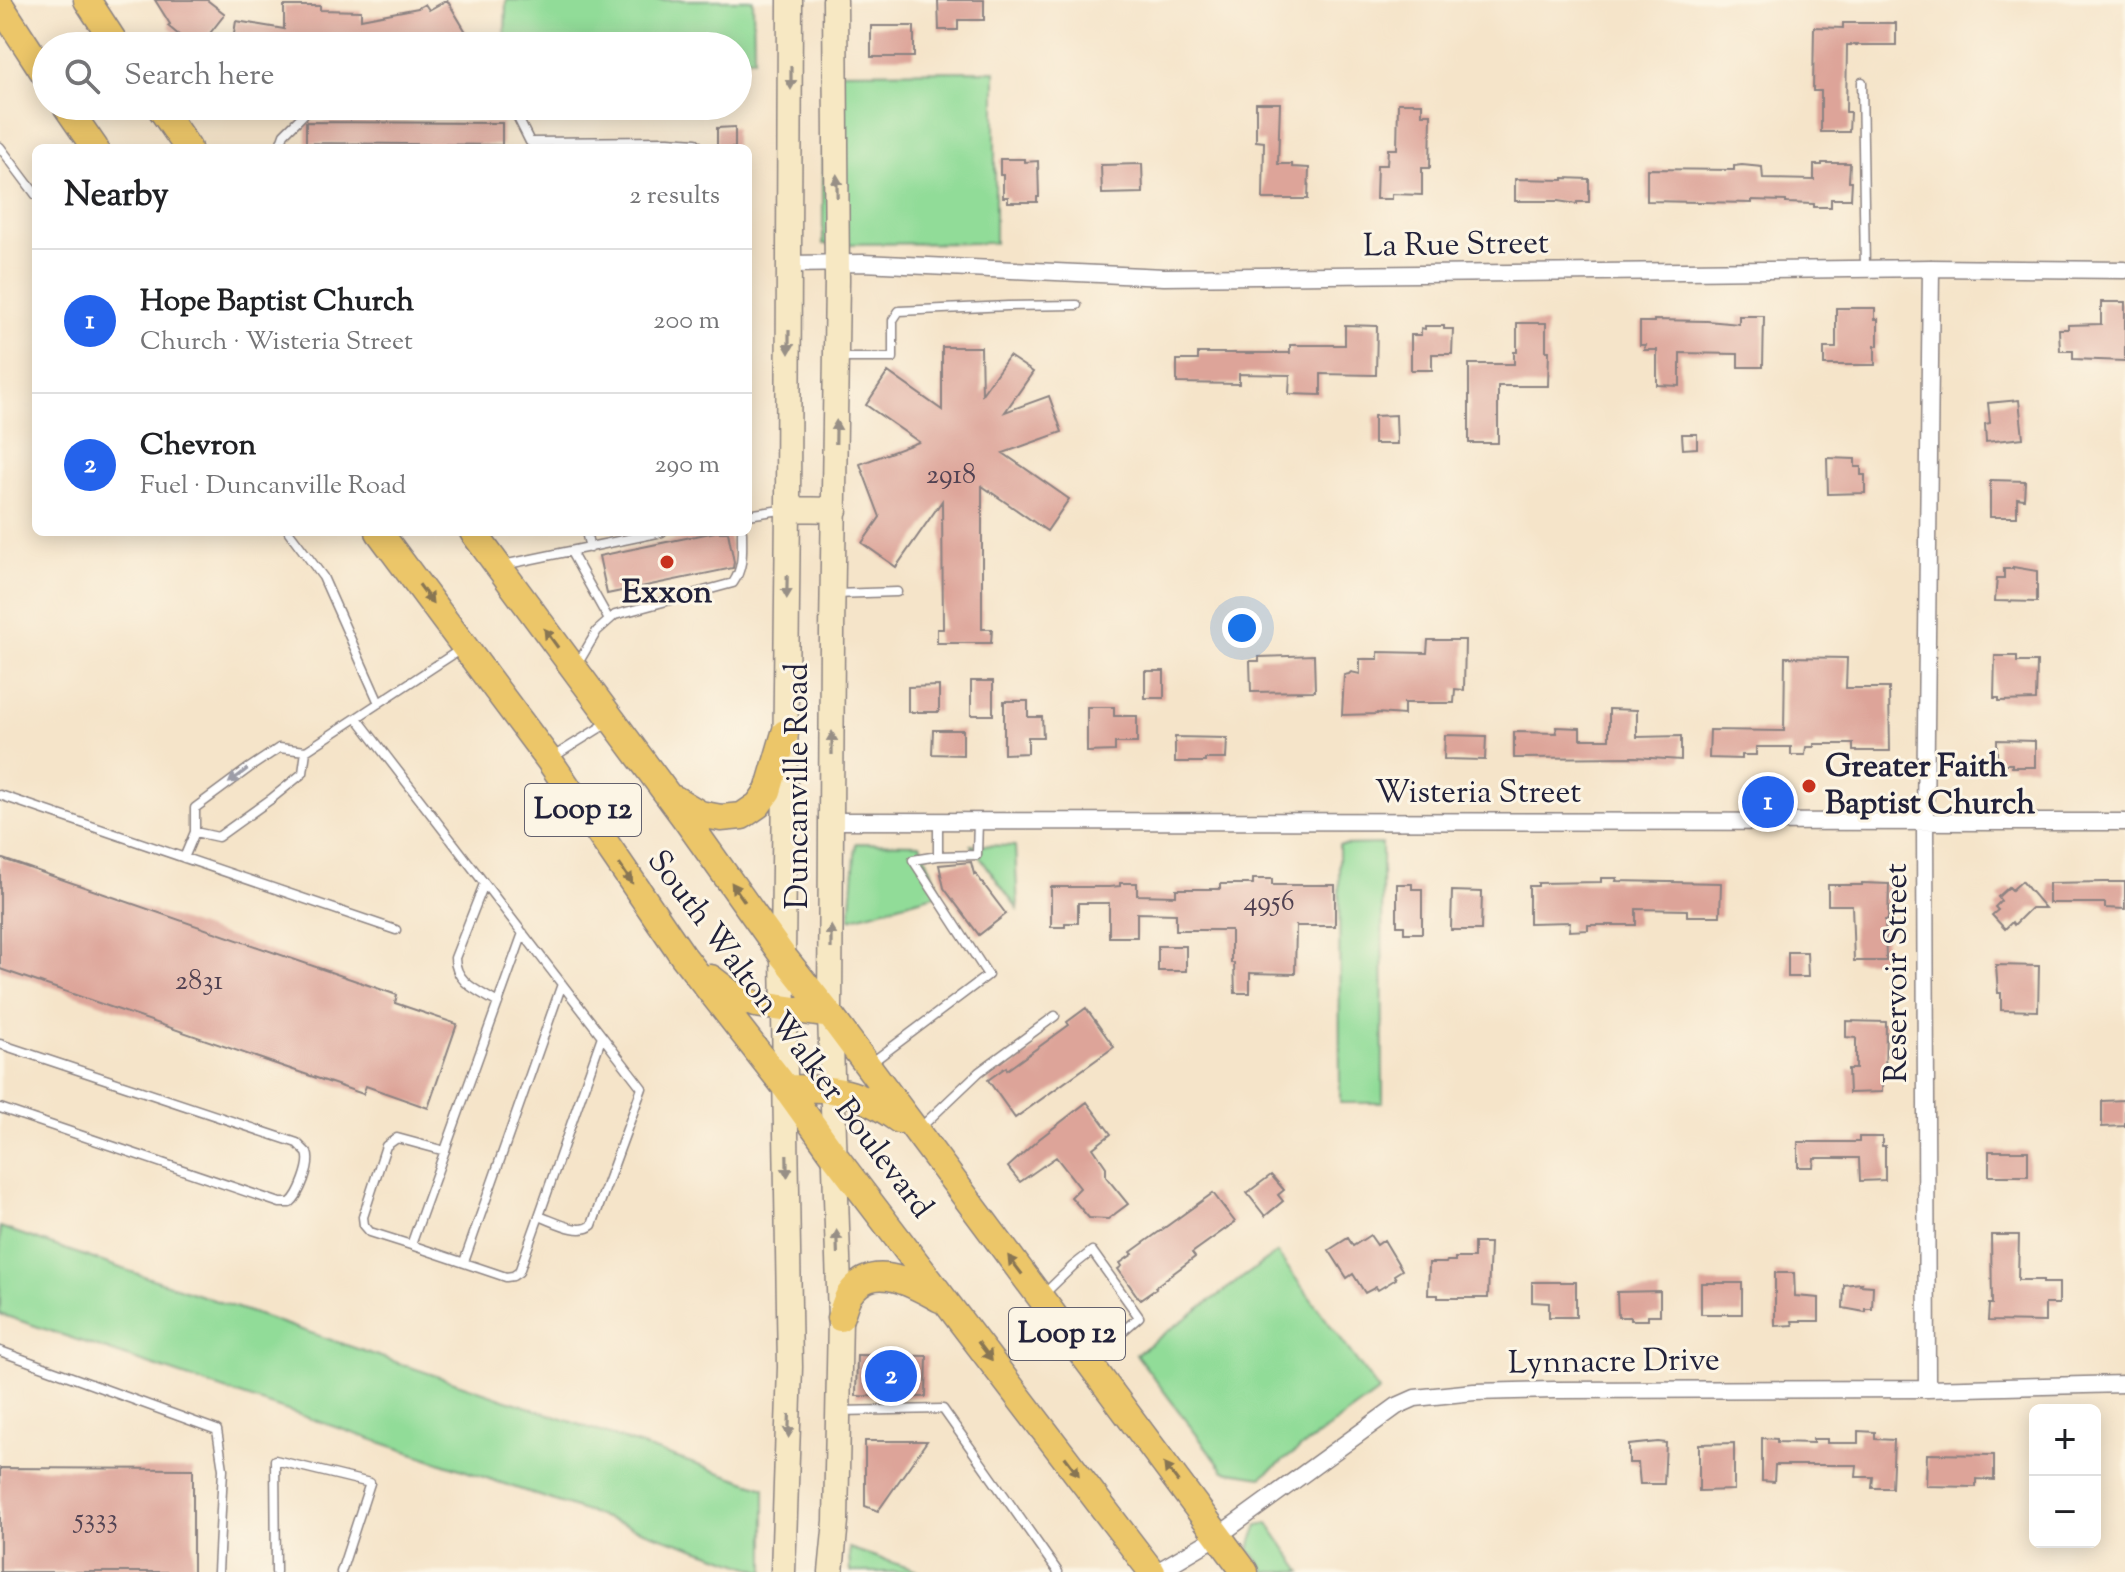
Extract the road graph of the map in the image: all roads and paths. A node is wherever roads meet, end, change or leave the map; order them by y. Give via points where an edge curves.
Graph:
1 (87, 0) edge
2 (790, 0) edge
3 (835, 0) edge
4 (0, 5) edge
5 (108, 32) edge
6 (32, 54) edge
7 (1862, 82) dead end
8 (76, 120) edge
9 (169, 120) edge
10 (298, 120) edge
11 (519, 120) edge
12 (92, 144) edge
13 (185, 144) edge
14 (280, 144) edge
15 (530, 144) edge
16 (564, 144) edge
17 (697, 144) edge
18 (0, 147) edge
19 (32, 190) edge
20 (789, 264) junction
21 (837, 264) junction
22 (1931, 268) junction
23 (1865, 269) junction
24 (2125, 270) edge
25 (1077, 305) dead end
26 (837, 358) junction
27 (788, 509) junction
28 (835, 510) junction
29 (752, 514) edge
30 (292, 536) edge
31 (382, 536) edge
32 (476, 536) edge
33 (587, 536) edge
34 (644, 536) edge
35 (742, 536) edge
36 (590, 548) junction
37 (571, 552) junction
38 (498, 566) junction
39 (897, 592) dead end
40 (833, 594) junction
41 (609, 620) junction
42 (465, 646) junction
43 (574, 669) junction
44 (379, 703) junction
45 (357, 718) junction
46 (612, 720) junction
47 (785, 733) junction
48 (306, 751) junction
49 (549, 760) junction
50 (0, 795) edge
51 (668, 795) junction
52 (831, 821) junction
53 (938, 821) junction
54 (978, 821) junction
55 (1925, 822) junction
56 (2125, 822) edge
57 (195, 832) junction
58 (938, 856) junction
59 (184, 858) junction
60 (484, 884) junction
61 (396, 930) dead end
62 (523, 933) junction
63 (683, 956) junction
64 (783, 956) junction
65 (562, 984) junction
66 (498, 1003) junction
67 (785, 1010) junction
68 (830, 1015) junction
69 (1055, 1016) dead end
70 (602, 1036) junction
71 (0, 1044) edge
72 (868, 1066) junction
73 (786, 1088) junction
74 (832, 1089) junction
75 (0, 1108) edge
76 (916, 1132) junction
77 (445, 1151) junction
78 (834, 1155) junction
79 (539, 1216) junction
80 (411, 1245) junction
81 (464, 1262) junction
82 (1040, 1298) junction
83 (947, 1303) junction
84 (840, 1318) junction
85 (0, 1351) edge
86 (1092, 1367) junction
87 (2125, 1384) edge
88 (1927, 1389) junction
89 (839, 1411) junction
90 (1218, 1536) junction
91 (218, 1572) edge
92 (276, 1572) edge
93 (341, 1572) edge
94 (783, 1572) edge
95 (831, 1572) edge
96 (1058, 1572) edge
97 (1155, 1572) edge
98 (1245, 1572) edge

1 - 5 main road
2 -> 20 main road, Duncanville Road
21 -> 3 main road, Duncanville Road
4 - 6 main road
7 - 23 lane
8 - 12 main road
9 - 13 main road
10 - 14 lane
11 - 15 lane
16 - 17 lane
18 - 19 lane
20 - 21 street, La Rue Street
20 -> 27 main road, Duncanville Road
21 - 23 street, La Rue Street via 1164,277
21 - 26 main road, Duncanville Road
22 - 23 street, La Rue Street
22 - 24 street, La Rue Street
22 - 55 street, Reservoir Street
25 - 26 lane via 899,311 893,320 893,358
28 -> 26 main road, Duncanville Road
27 - 28 main road
27 - 29 lane
27 -> 47 main road, Duncanville Road
28 - 40 main road, Duncanville Road
30 - 44 lane via 323,577
31 -> 42 main road, South Walton Walker Boulevard / Loop 12
32 - 38 main road, South Walton Walker Boulevard / Loop 12
33 - 36 lane
34 - 36 lane
35 - 41 lane via 742,559 733,583
36 - 37 lane
37 - 38 lane
37 - 41 lane
43 -> 38 main road, South Walton Walker Boulevard / Loop 12
39 - 40 lane
52 -> 40 main road, Duncanville Road
41 - 43 lane
42 - 44 lane
42 - 49 main road, South Walton Walker Boulevard / Loop 12
43 - 46 main road, South Walton Walker Boulevard / Loop 12
44 - 45 lane
45 - 48 lane
45 - 60 lane
46 - 49 lane
46 - 51 main road, South Walton Walker Boulevard / Loop 12
47 - 51 main road via 768,791 742,816 700,814
47 - 64 main road, Duncanville Road
48 - 57 lane via 303,773 271,799 218,837
48 -> 57 lane via 279,748 249,768 195,808
49 -> 63 main road, South Walton Walker Boulevard / Loop 12
50 - 59 lane
64 -> 51 main road, South Walton Walker Boulevard / Loop 12
52 - 53 street, Wisteria Street
68 -> 52 main road, Duncanville Road
53 - 54 street, Wisteria Street
53 - 58 lane
54 - 55 street, Wisteria Street
54 - 58 lane via 977,855
55 - 56 street, Wisteria Street
55 - 88 street, Reservoir Street
57 - 59 lane
58 - 72 lane via 913,860 988,975
59 - 61 lane
60 - 62 lane
60 - 66 lane via 455,970
62 - 65 lane
62 - 66 lane
63 - 67 main road via 733,995
63 - 73 main road, South Walton Walker Boulevard / Loop 12
64 - 67 main road, Duncanville Road
64 - 68 main road, South Walton Walker Boulevard / Loop 12
65 - 70 lane
65 - 81 lane
66 - 77 lane
67 - 68 main road
67 - 73 main road, Duncanville Road
68 - 72 main road, South Walton Walker Boulevard / Loop 12
68 - 74 main road, Duncanville Road
69 - 76 lane via 979,1072
70 - 79 lane
70 - 79 lane via 642,1088 592,1225 579,1230
71 - 75 lane via 297,1143 309,1162 297,1197 280,1203
72 - 76 main road, South Walton Walker Boulevard / Loop 12
73 - 74 main road
73 - 78 main road, South Walton Walker Boulevard / Loop 12
73 -> 94 main road, Duncanville Road via 790,1367
74 - 76 main road via 876,1104
74 - 78 main road, Duncanville Road
82 -> 76 main road, South Walton Walker Boulevard / Loop 12
77 - 80 lane
77 - 80 lane via 397,1138 386,1146 364,1225 370,1232
78 - 83 main road, South Walton Walker Boulevard / Loop 12
84 -> 78 main road, Duncanville Road
79 - 81 lane via 513,1276
80 - 81 lane
82 - 86 main road, South Walton Walker Boulevard / Loop 12
82 - 86 lane via 1092,1251 1139,1317
83 - 84 main road via 902,1278 881,1276 860,1282 847,1297
83 -> 97 main road, South Walton Walker Boulevard / Loop 12
84 - 89 main road, Duncanville Road
85 - 91 lane via 217,1430 223,1469
90 -> 86 main road, South Walton Walker Boulevard / Loop 12
87 - 88 street, Lynnacre Drive
88 - 90 street, Lynnacre Drive via 1554,1390 1415,1398
89 - 95 main road, Duncanville Road
89 - 96 lane via 943,1409
90 - 97 street, Lynnacre Drive
90 - 98 main road, South Walton Walker Boulevard / Loop 12
92 - 93 lane via 275,1460 370,1483

